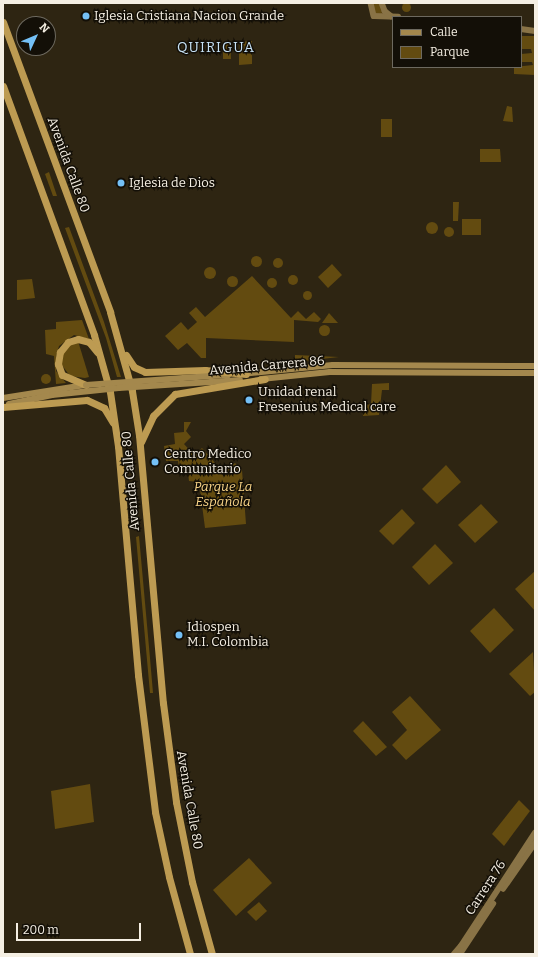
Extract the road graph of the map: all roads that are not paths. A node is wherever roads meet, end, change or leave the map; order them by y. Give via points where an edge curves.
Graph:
1 (371, 3) edge
2 (382, 3) edge
3 (392, 16) edge
4 (392, 17) edge
5 (3, 22) edge
6 (522, 29) edge
7 (535, 31) edge
8 (3, 86) edge
9 (118, 337) junction
10 (102, 359) junction
11 (535, 366) edge
12 (535, 373) edge
13 (246, 374) junction
14 (211, 379) junction
15 (265, 379) junction
16 (86, 385) junction
17 (3, 398) edge
18 (3, 406) edge
19 (116, 428) junction
20 (140, 446) junction
21 (535, 833) edge
22 (535, 843) edge
23 (190, 954) edge
24 (212, 954) edge
25 (454, 954) edge
26 (460, 954) edge

1 - 4 main road via 374,16
2 - 3 main road via 385,11
5 - 9 highway, Avenida Calle 80
6 - 7 main road
8 - 10 highway, Avenida Calle 80
9 - 13 highway via 130,362 140,370 205,370
9 - 20 highway, Avenida Calle 80 via 133,397
10 - 16 highway via 94,346 86,340 75,339 68,342 60,352 59,368 65,377
10 - 19 highway, Avenida Calle 80
11 - 13 main road, Avenida Carrera 86 via 333,365
12 - 15 main road, Avenida Carrera 86 via 330,372
13 - 14 main road, Avenida Carrera 86
14 - 15 main road, Avenida Carrera 86
14 - 16 main road, Avenida Carrera 86, bridge
14 - 18 main road, Avenida Carrera 86, bridge via 52,395
15 - 20 highway via 175,394 153,416
16 - 17 main road, Avenida Carrera 86 via 52,388
18 - 19 highway via 88,400 104,408
19 - 23 highway, Avenida Calle 80 via 138,674 150,775 163,854
20 - 24 highway, Avenida Calle 80 via 162,697 176,802 188,864
21 - 25 main road, Carrera 76 via 462,946
22 - 26 main road, Carrera 76

